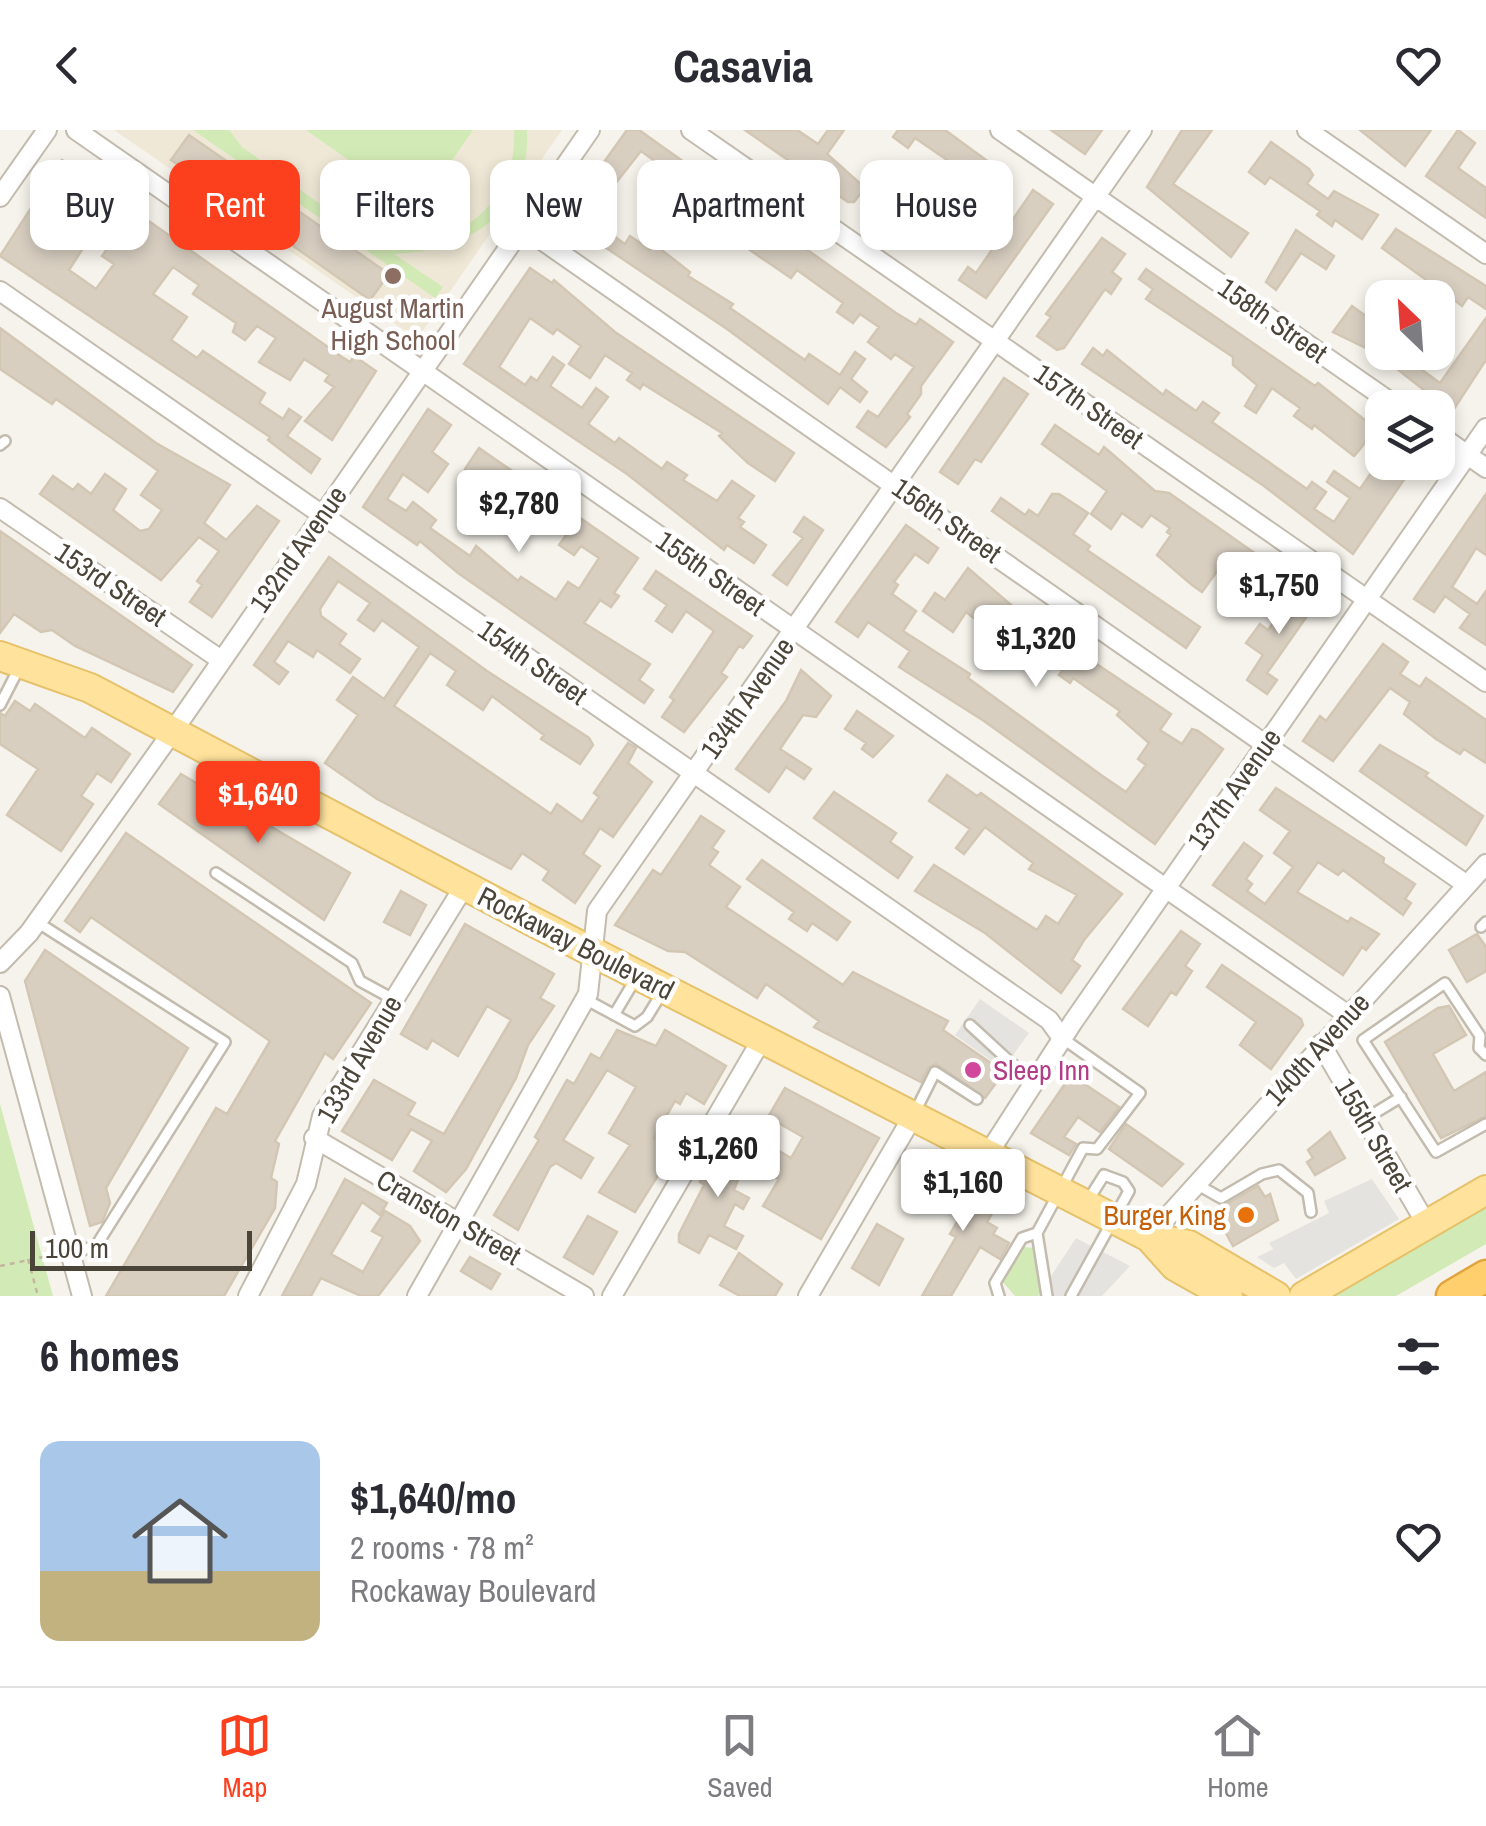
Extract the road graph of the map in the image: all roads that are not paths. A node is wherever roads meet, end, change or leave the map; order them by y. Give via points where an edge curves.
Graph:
1 (47, 130) edge
2 (76, 130) edge
3 (590, 130) edge
4 (691, 130) edge
5 (1000, 130) edge
6 (1142, 130) edge
7 (1307, 130) edge
8 (569, 160) edge
9 (1095, 196) junction
10 (0, 197) edge
11 (507, 250) edge
12 (556, 250) edge
13 (1486, 254) edge
14 (0, 291) edge
15 (995, 341) junction
16 (422, 371) junction
17 (1373, 390) edge
18 (1486, 428) edge
19 (1455, 446) edge
20 (1467, 455) junction
21 (1486, 468) edge
22 (895, 484) junction
23 (0, 508) edge
24 (322, 515) junction
25 (1367, 599) junction
26 (794, 630) junction
27 (11, 658) edge
28 (222, 660) junction
29 (1486, 682) edge
30 (0, 705) edge
31 (172, 730) junction
32 (1266, 744) junction
33 (694, 774) junction
34 (1485, 865) edge
35 (216, 874) dead end
36 (465, 885) junction
37 (1467, 885) junction
38 (1166, 888) junction
39 (37, 922) junction
40 (594, 953) junction
41 (0, 963) edge
42 (638, 976) junction
43 (664, 989) junction
44 (0, 996) edge
45 (392, 999) junction
46 (585, 999) junction
47 (614, 1015) junction
48 (1348, 1015) junction
49 (970, 1025) dead end
50 (1483, 1034) edge
51 (1062, 1038) junction
52 (762, 1039) junction
53 (1321, 1044) junction
54 (1486, 1055) edge
55 (1033, 1083) junction
56 (1400, 1097) junction
57 (978, 1098) dead end
58 (913, 1116) junction
59 (1365, 1120) junction
60 (1486, 1124) edge
61 (314, 1138) junction
62 (988, 1154) junction
63 (1196, 1184) junction
64 (1057, 1190) junction
65 (1486, 1190) edge
66 (1310, 1212) dead end
67 (1114, 1219) junction
68 (460, 1223) junction
69 (1427, 1225) junction
70 (1038, 1232) junction
71 (1149, 1237) junction
72 (72, 1253) junction
73 (82, 1296) edge
74 (248, 1296) edge
75 (417, 1296) edge
76 (584, 1296) edge
77 (612, 1296) edge
78 (808, 1296) edge
79 (999, 1296) edge
80 (1047, 1296) edge
81 (1071, 1296) edge
82 (1228, 1296) edge
83 (1276, 1296) edge
84 (1304, 1296) edge

1 - 10 street
2 - 16 street, 155th Street
3 - 8 street, 132nd Avenue
4 - 15 street, 157th Street
5 - 9 street, 158th Street
6 - 9 street, 134th Avenue
7 - 13 street
9 - 15 street, 134th Avenue
9 - 17 street, 158th Street
11 - 16 street, 132nd Avenue
12 - 22 street, 156th Street
14 - 24 street, 154th Street
15 - 22 street, 134th Avenue
15 - 25 street, 157th Street
16 - 24 street, 132nd Avenue
16 - 26 street, 155th Street
18 - 20 street, 137th Avenue
19 - 20 street
20 - 21 street
20 - 25 street, 137th Avenue
22 - 26 street, 134th Avenue
22 - 32 street, 156th Street
23 - 28 street, 153rd Street
24 - 28 street, 132nd Avenue
24 - 33 street, 154th Street
25 - 29 street, 157th Street
25 - 32 street, 137th Avenue
26 - 33 street, 134th Avenue
26 - 38 street, 155th Street
27 - 30 lane
27 - 31 main road, Rockaway Boulevard
28 - 31 street, 132nd Avenue
31 - 36 main road, Rockaway Boulevard
31 - 39 street, 132nd Avenue
32 - 37 street, 156th Street
32 - 38 street, 137th Avenue
33 - 40 street, 134th Avenue via 597,911
33 - 51 street, 154th Street via 1049,1020
34 - 37 street, 140th Avenue
35 - 45 lane via 352,964 360,981
36 - 40 main road, Rockaway Boulevard
36 - 45 street, 133rd Avenue
37 - 48 street, 140th Avenue
38 - 48 street, 155th Street
38 - 51 street, 137th Avenue
39 - 41 street, 132nd Avenue
39 - 72 lane via 224,1042 96,1246
40 - 42 main road, Rockaway Boulevard
40 - 46 street, 134th Avenue
42 - 43 main road, Rockaway Boulevard
42 - 47 lane
43 - 47 lane via 635,1026
43 - 52 main road, Rockaway Boulevard
44 - 72 street
45 - 61 street, 133rd Avenue
46 - 47 lane
46 - 68 street, 134th Avenue
48 - 53 street, 140th Avenue
49 - 55 lane
50 - 54 lane via 1479,1048
50 - 56 lane via 1446,983 1363,1040
51 - 55 street, 137th Avenue
51 - 64 lane via 1140,1093 1097,1149 1082,1148
52 - 58 main road, Rockaway Boulevard
52 - 77 street
53 - 59 street, 155th Street
53 - 63 street, 140th Avenue
55 - 62 street, 137th Avenue
56 - 59 lane
56 - 60 lane via 1436,1152
57 - 58 lane via 936,1072
58 - 62 main road, Rockaway Boulevard
58 - 78 street
59 - 69 street, 155th Street
61 - 68 street, Cranston Street
61 - 74 street, 133rd Avenue via 306,1184
62 - 64 main road, Rockaway Boulevard
63 - 66 lane via 1222,1198 1279,1170 1308,1193
63 - 71 street, 140th Avenue
64 - 67 main road, Rockaway Boulevard
64 - 70 lane
65 - 69 main road
67 - 71 main road, Rockaway Boulevard
67 - 81 lane
68 - 75 street, 134th Avenue
68 - 76 street, Cranston Street
69 - 84 main road
70 - 79 lane via 1022,1238 995,1283
70 - 80 lane
71 - 82 main road, Rockaway Boulevard via 1175,1266
71 - 83 main road, Rockaway Boulevard via 1189,1245
72 - 73 street

